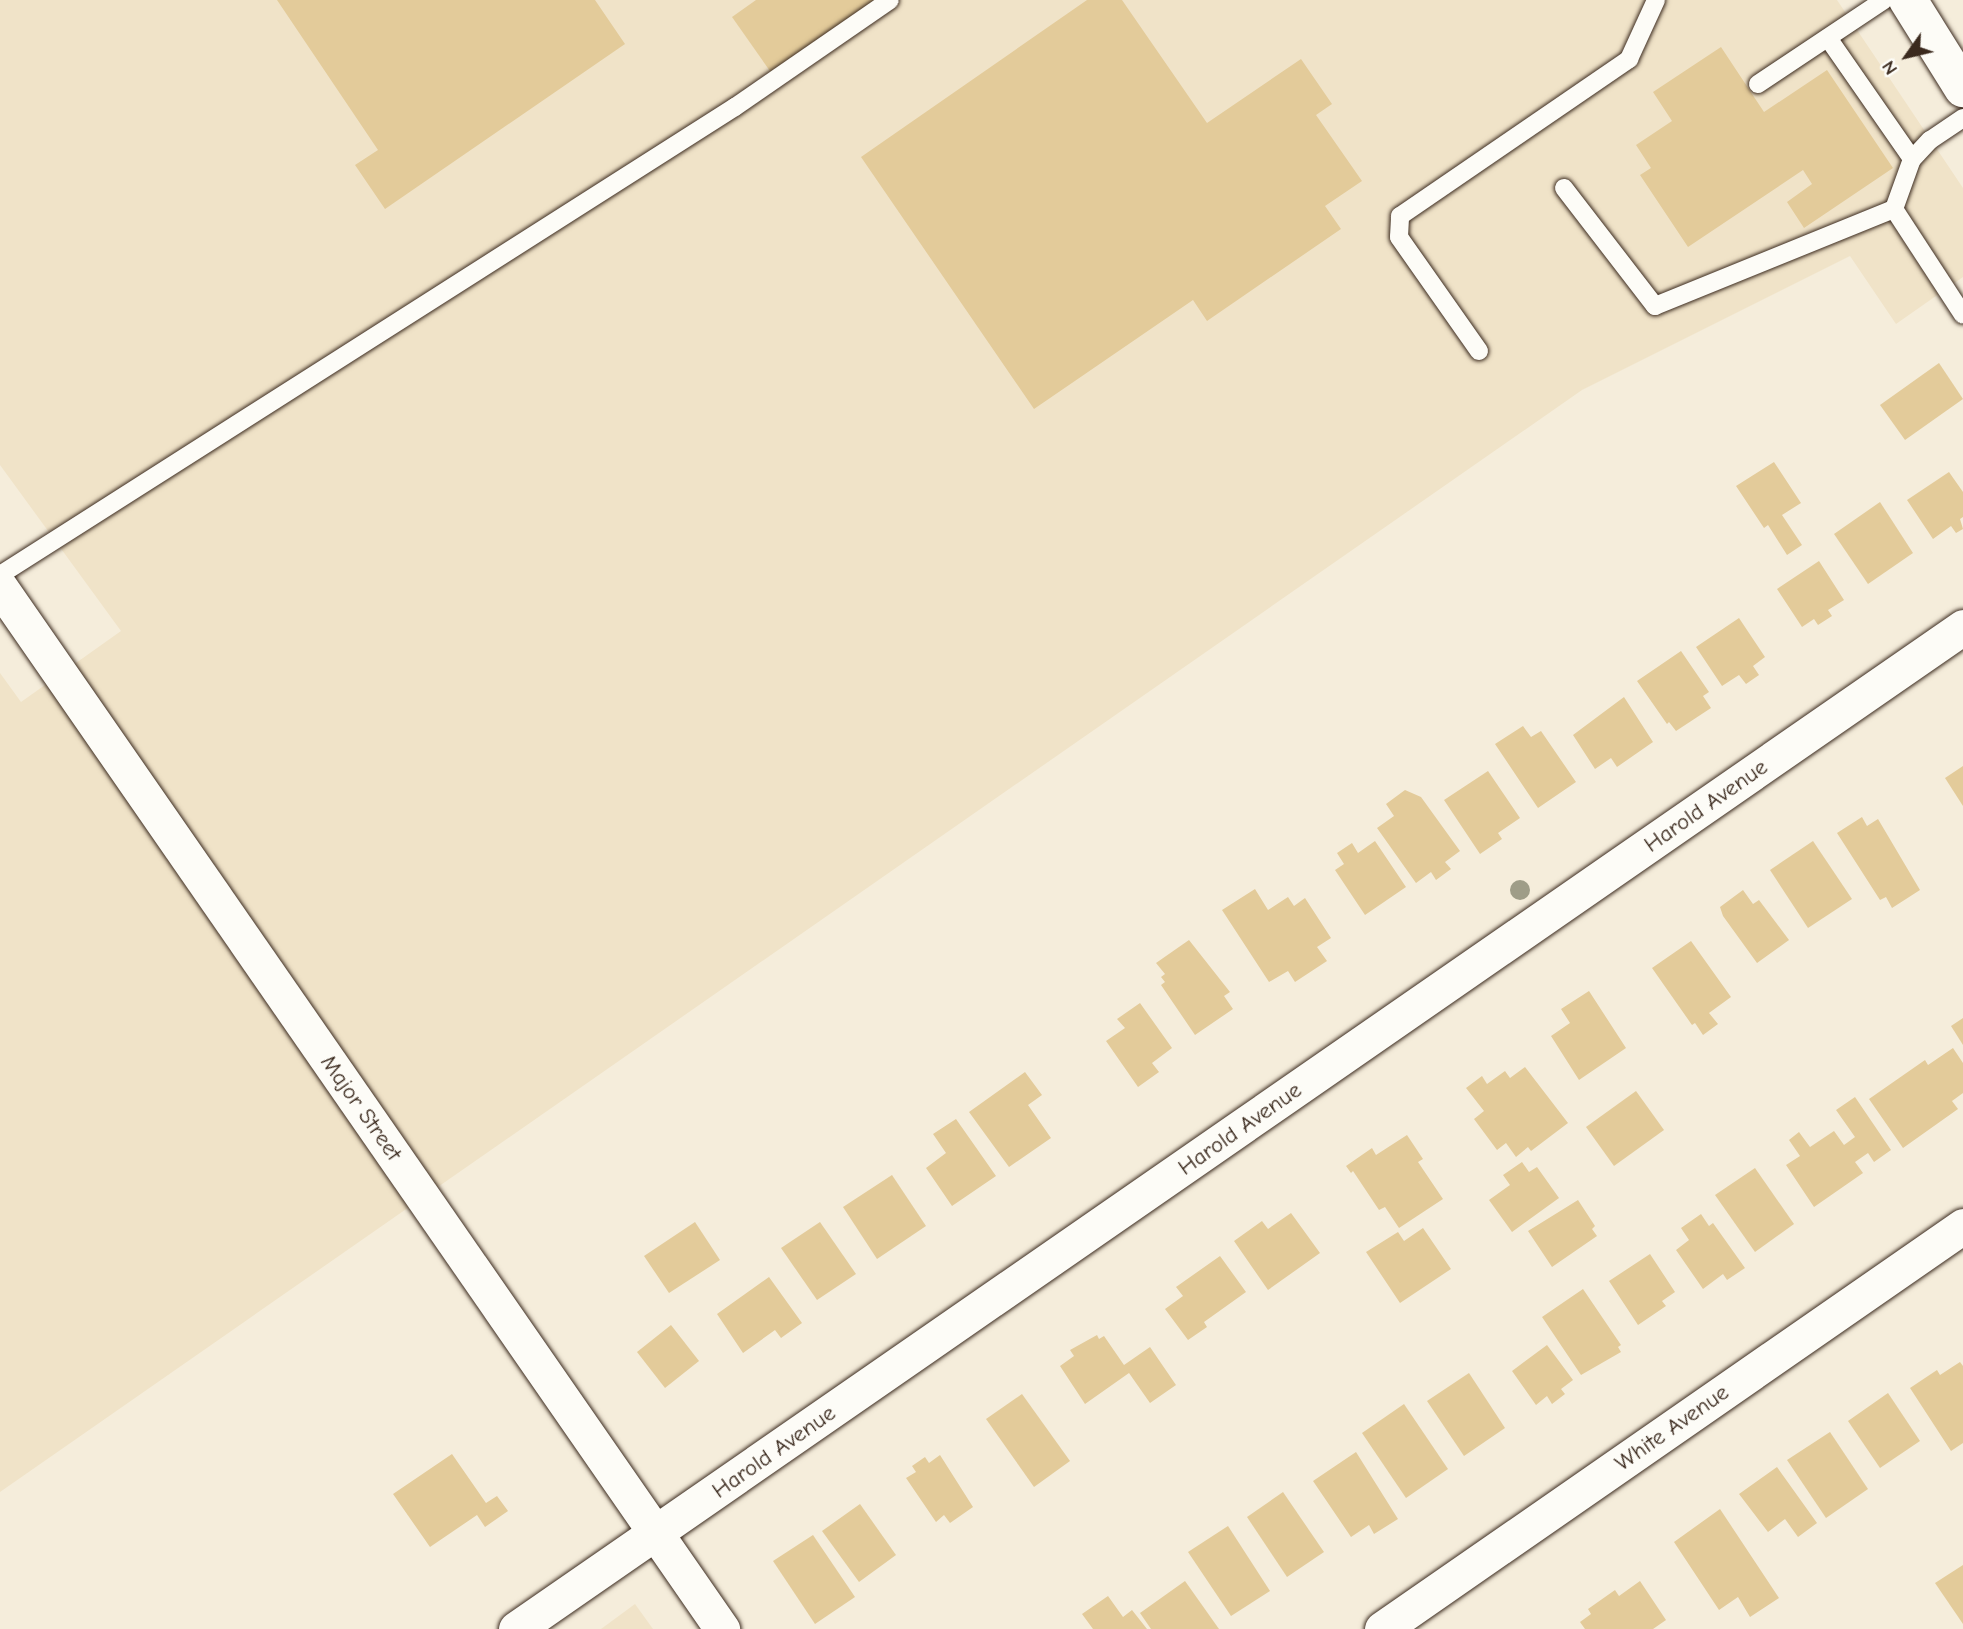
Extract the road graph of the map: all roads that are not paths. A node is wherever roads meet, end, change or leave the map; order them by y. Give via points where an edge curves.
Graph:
1 (890, 0) edge
2 (1656, 0) edge
3 (1884, 0) edge
4 (1908, 0) edge
5 (1828, 38) junction
6 (1959, 74) edge
7 (1758, 84) dead end
8 (1963, 118) edge
9 (1912, 159) junction
10 (1564, 188) dead end
11 (1894, 209) junction
12 (1963, 315) edge
13 (1479, 351) dead end
14 (0, 575) edge
15 (0, 587) edge
16 (1963, 627) edge
17 (1963, 1226) edge
18 (656, 1533) junction
19 (516, 1629) edge
20 (722, 1629) edge
21 (1382, 1629) edge

1 - 14 lane via 723,114
2 - 13 lane via 1629,59 1400,216 1399,237
3 - 5 lane
4 - 6 main road
5 - 7 lane
5 - 9 lane
8 - 9 lane via 1930,140
9 - 11 lane
10 - 11 lane via 1655,306
11 - 12 lane
15 - 18 street, Major Street
16 - 18 street, Harold Avenue
17 - 21 street, White Avenue
18 - 19 street, Harold Avenue
18 - 20 street, Major Street

